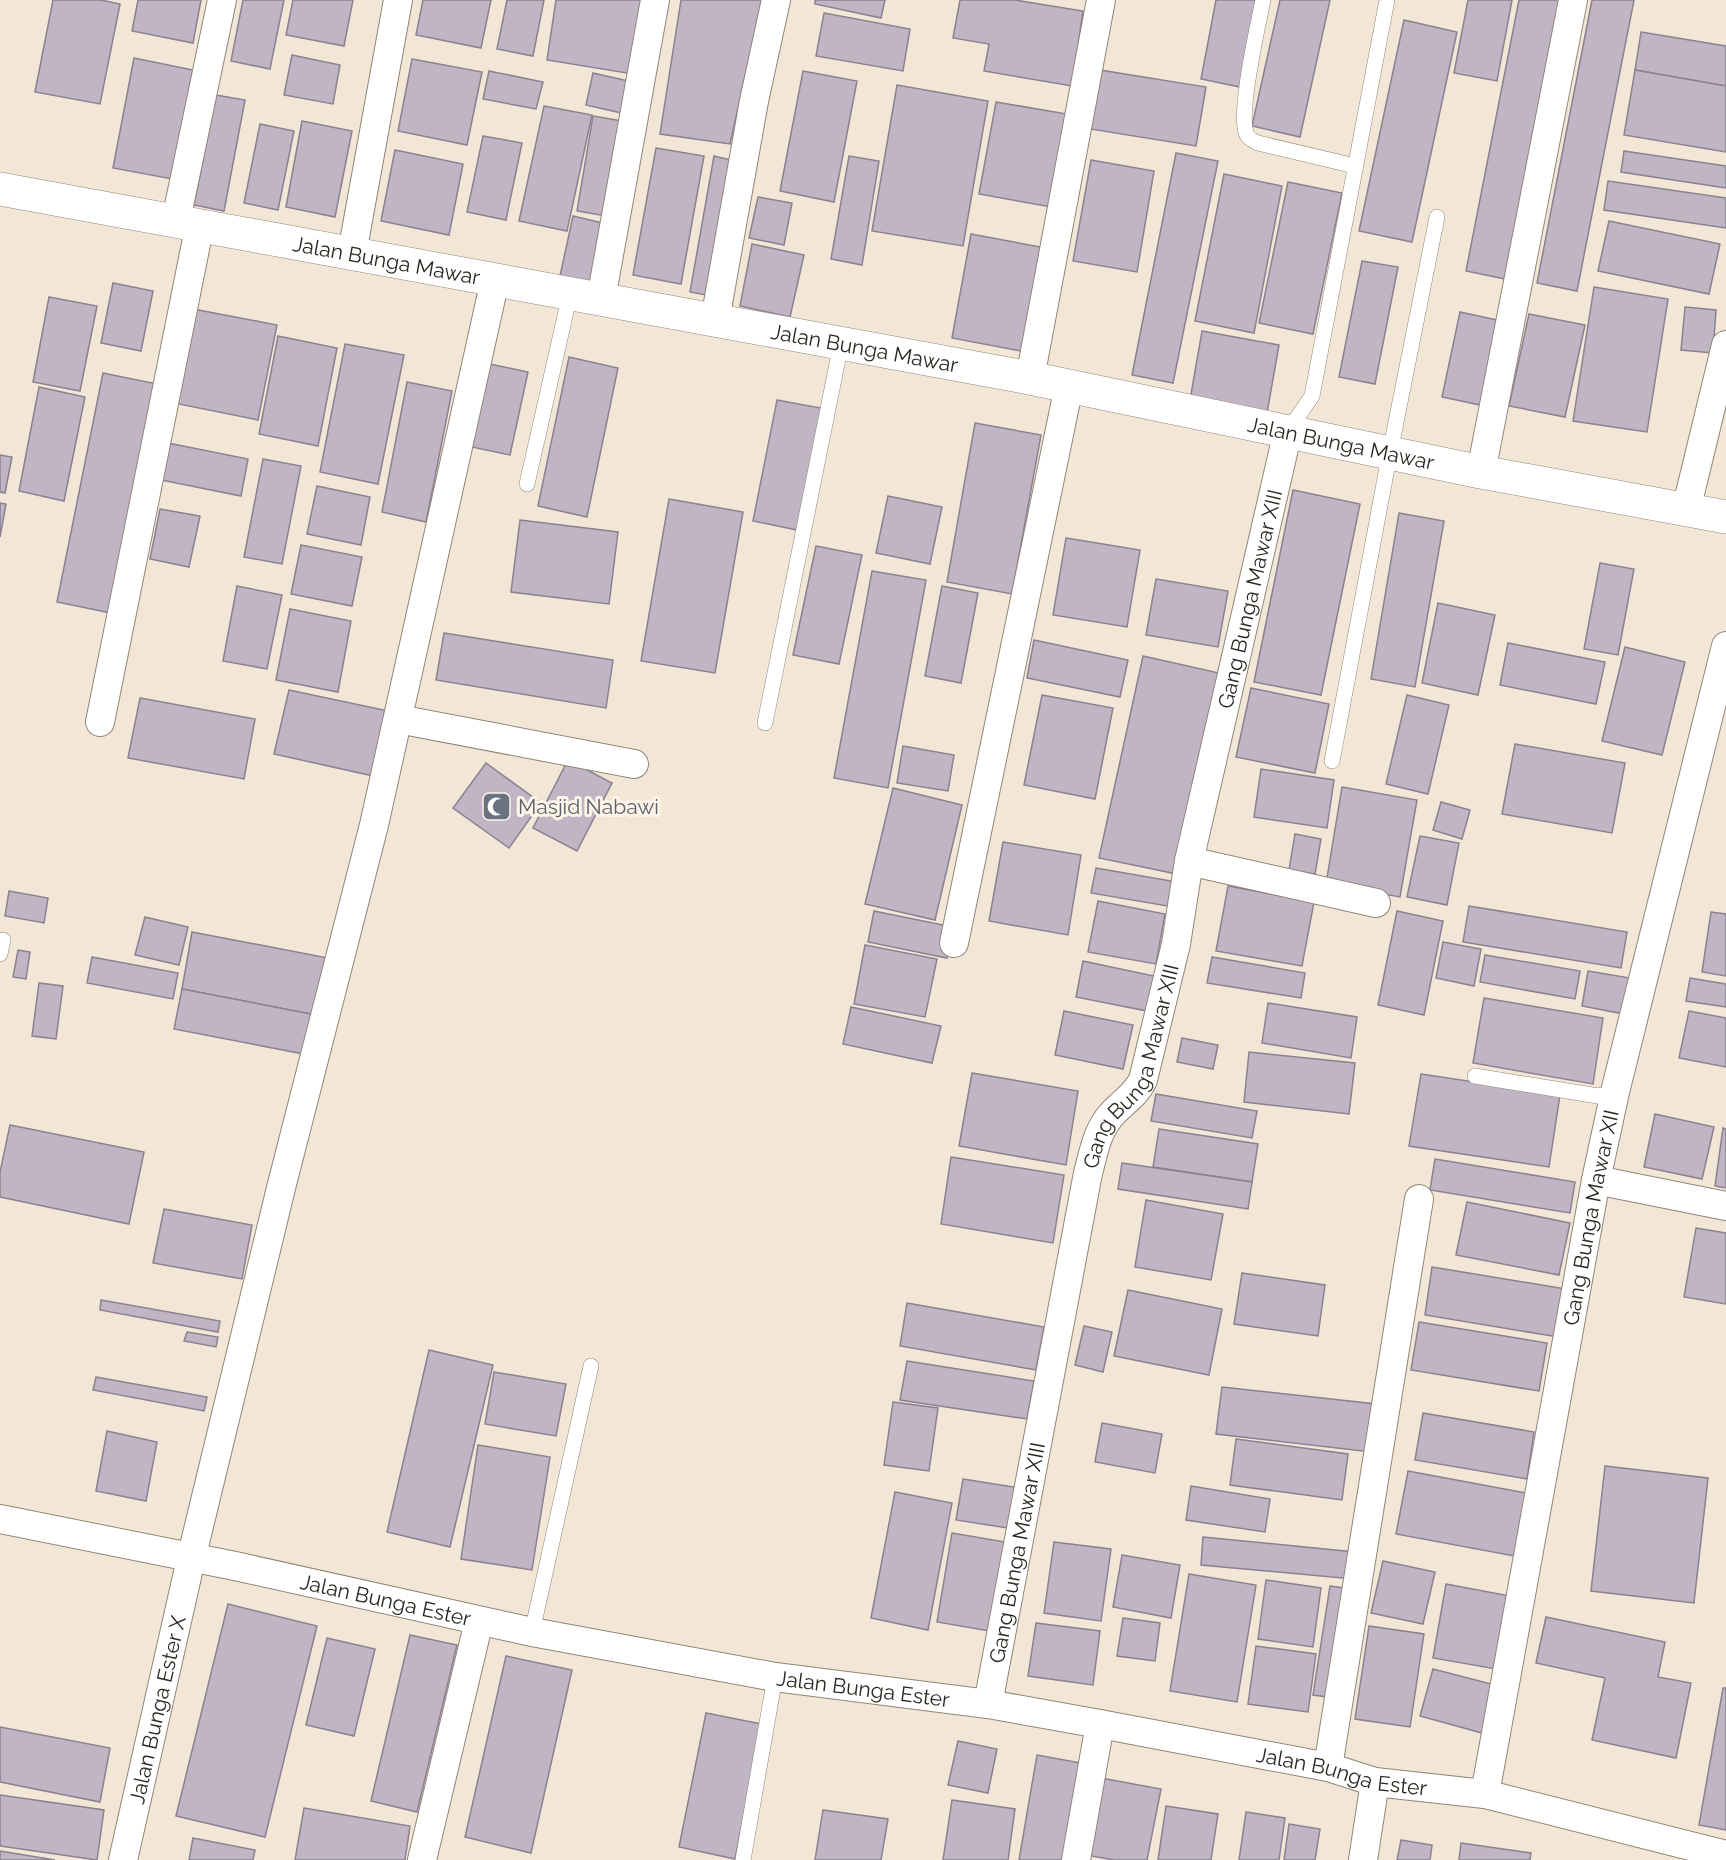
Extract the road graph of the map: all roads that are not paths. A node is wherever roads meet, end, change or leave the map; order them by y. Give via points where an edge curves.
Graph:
1 (222, 0) edge
2 (398, 0) edge
3 (656, 0) edge
4 (776, 0) edge
5 (1101, 0) edge
6 (1263, 0) edge
7 (1387, 0) edge
8 (1573, 0) edge
9 (1355, 166) junction
10 (0, 189) edge
11 (1437, 217) dead end
12 (188, 222) junction
13 (352, 253) junction
14 (495, 280) junction
15 (586, 296) junction
16 (715, 320) junction
17 (841, 344) junction
18 (1726, 345) edge
19 (1030, 378) junction
20 (1069, 386) junction
21 (1288, 431) junction
22 (1390, 452) junction
23 (1482, 472) junction
24 (527, 484) dead end
25 (1686, 510) junction
26 (1726, 517) edge
27 (1726, 646) edge
28 (398, 719) junction
29 (100, 722) dead end
30 (765, 723) dead end
31 (1332, 761) dead end
32 (634, 764) dead end
33 (1190, 861) junction
34 (1376, 903) dead end
35 (954, 943) dead end
36 (1475, 1076) dead end
37 (1615, 1092) junction
38 (1596, 1180) junction
39 (1419, 1199) dead end
40 (1726, 1206) edge
41 (591, 1366) dead end
42 (0, 1519) edge
43 (191, 1559) junction
44 (479, 1621) junction
45 (532, 1632) junction
46 (775, 1677) junction
47 (988, 1704) junction
48 (1100, 1724) junction
49 (1328, 1767) junction
50 (1375, 1782) junction
51 (1485, 1794) junction
52 (1671, 1852) edge
53 (1726, 1855) edge
54 (123, 1860) edge
55 (422, 1860) edge
56 (743, 1860) edge
57 (1076, 1860) edge
58 (1363, 1860) edge

1 - 12 street
2 - 13 street
3 - 15 street
4 - 16 street
5 - 19 street
6 - 9 lane via 1245,104 1248,137 1258,143
7 - 9 lane
8 - 23 street
9 - 21 lane via 1312,396
10 - 12 street, Jalan Bunga Mawar
11 - 22 lane
12 - 13 street, Jalan Bunga Mawar
12 - 29 street
13 - 14 street, Jalan Bunga Mawar
14 - 15 street, Jalan Bunga Mawar
14 - 28 street, Jalan Bunga Ester X
15 - 16 street, Jalan Bunga Mawar
15 - 24 lane
16 - 17 street, Jalan Bunga Mawar
17 - 19 street, Jalan Bunga Mawar
17 - 30 lane
18 - 25 street
19 - 20 street, Jalan Bunga Mawar
20 - 21 street, Jalan Bunga Mawar
20 - 35 street
21 - 22 street, Jalan Bunga Mawar
21 - 33 street, Gang Bunga Mawar XIII
22 - 23 street, Jalan Bunga Mawar
22 - 31 lane
23 - 25 street, Jalan Bunga Mawar
25 - 26 street, Jalan Bunga Mawar
27 - 37 street, Gang Bunga Mawar XII
28 - 32 street
28 - 43 street, Jalan Bunga Ester X
33 - 34 street
33 - 47 street, Gang Bunga Mawar XIII via 1176,944 1143,1080 1137,1092 1103,1127 1088,1173
36 - 37 lane via 1598,1096
37 - 38 street, Gang Bunga Mawar XII
38 - 40 street
38 - 51 street, Gang Bunga Mawar XII
39 - 49 street
41 - 45 lane
42 - 43 street, Jalan Bunga Ester
43 - 44 street, Jalan Bunga Ester
43 - 54 street, Jalan Bunga Ester X
44 - 45 street, Jalan Bunga Ester
44 - 55 street
45 - 46 street, Jalan Bunga Ester
46 - 47 street, Jalan Bunga Ester
46 - 56 lane
47 - 48 street, Jalan Bunga Ester
48 - 49 street, Jalan Bunga Ester
48 - 57 street
49 - 50 street, Jalan Bunga Ester
50 - 51 street, Jalan Bunga Ester
50 - 58 street
51 - 52 street, Jalan Bunga Ester
52 - 53 street, Jalan Bunga Ester

